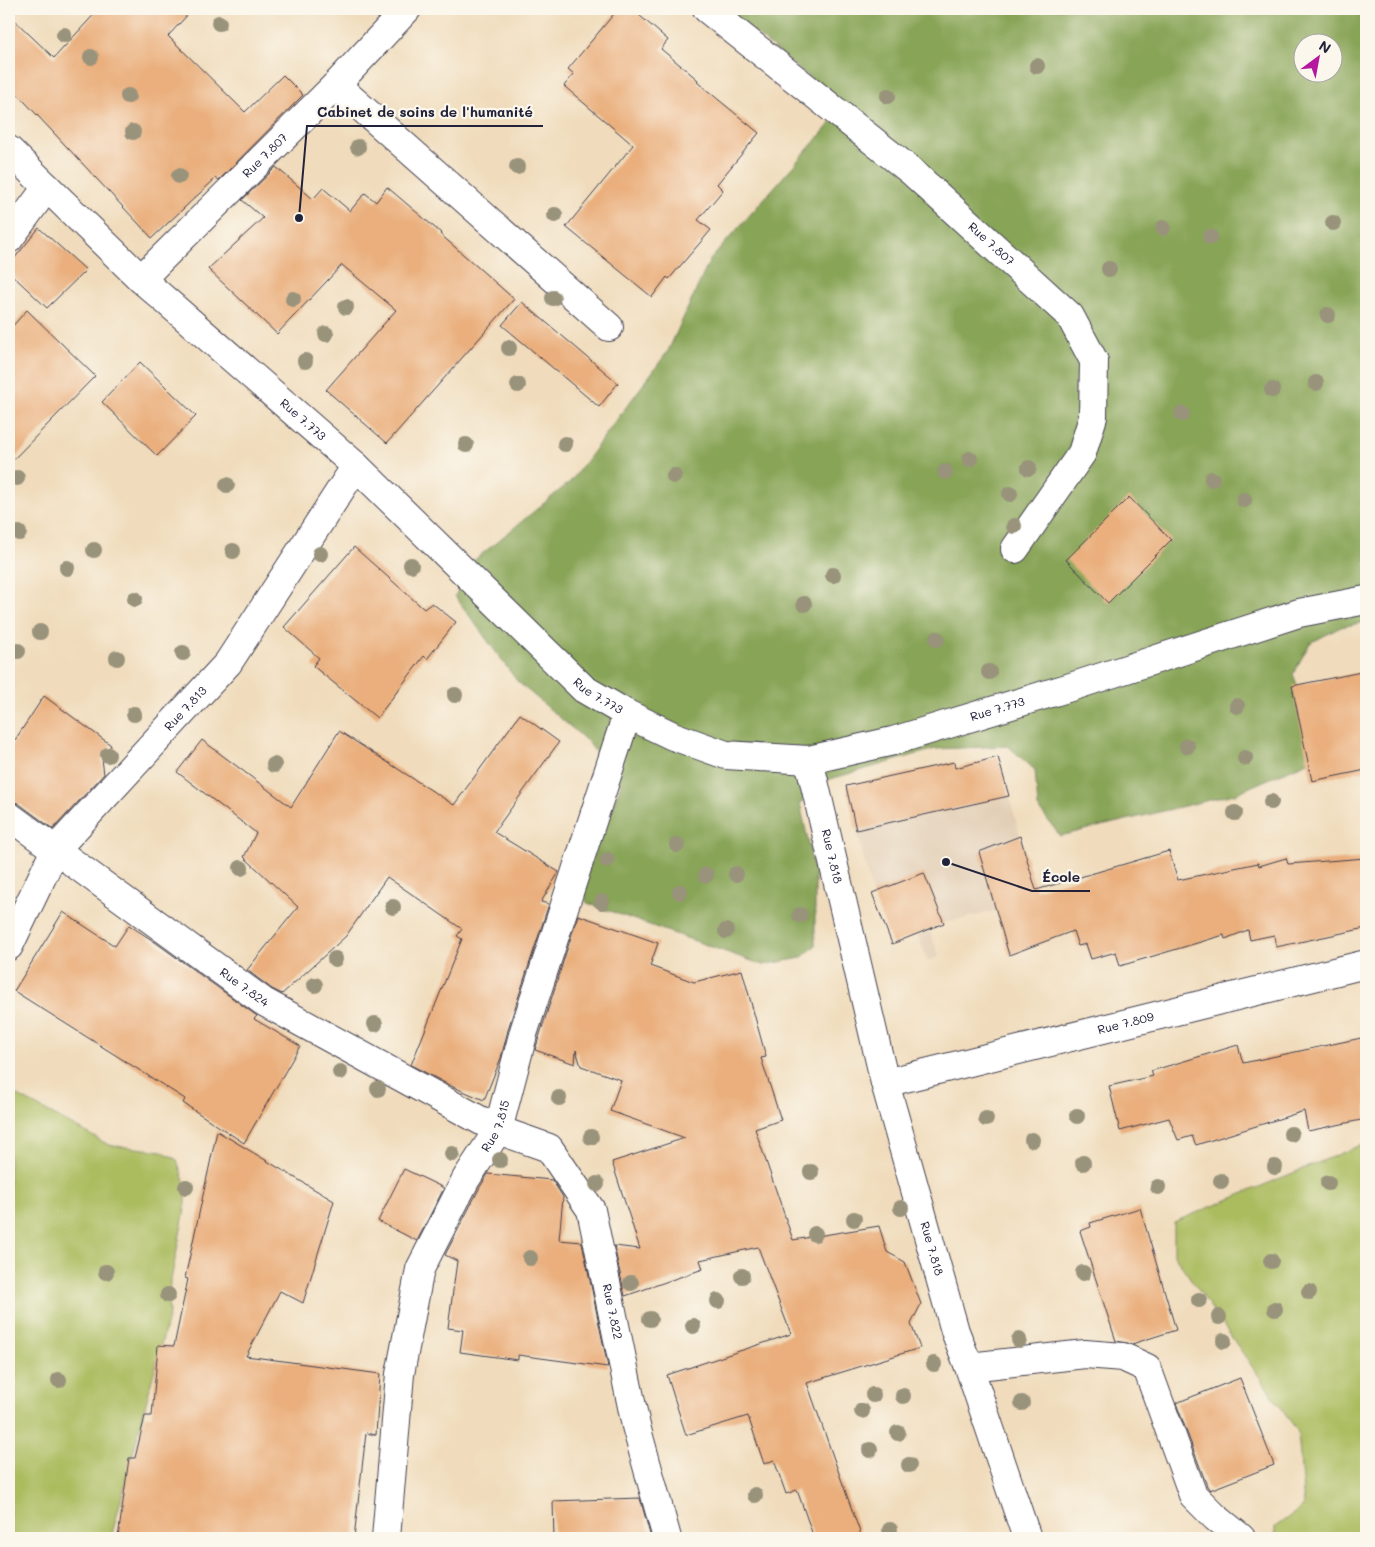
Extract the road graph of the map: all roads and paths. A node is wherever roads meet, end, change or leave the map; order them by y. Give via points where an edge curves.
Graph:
1 (407, 9) edge
2 (707, 9) edge
3 (336, 85) junction
4 (9, 150) edge
5 (47, 187) junction
6 (9, 239) edge
7 (142, 279) junction
8 (609, 327) dead end
9 (356, 466) junction
10 (1014, 549) dead end
11 (1366, 600) edge
12 (627, 714) junction
13 (809, 760) junction
14 (9, 816) edge
15 (55, 850) junction
16 (9, 946) edge
17 (1366, 964) edge
18 (885, 1083) junction
19 (498, 1130) junction
20 (969, 1366) junction
21 (386, 1538) edge
22 (667, 1538) edge
23 (1027, 1538) edge
24 (1241, 1538) edge

1 - 3 street, Rue 7.807
2 - 10 street, Rue 7.807 via 911,171 1070,316 1094,361 1092,417 1082,453
3 - 7 street, Rue 7.807
3 - 8 street
4 - 5 street, Rue 7.773
5 - 6 street
5 - 7 street, Rue 7.773
7 - 9 street, Rue 7.773
9 - 12 street, Rue 7.773 via 584,689
9 - 15 street, Rue 7.813 via 228,663
11 - 13 street, Rue 7.773 via 1299,613 893,742
12 - 13 street, Rue 7.773 via 673,736 726,755
12 - 19 street, Rue 7.815 via 524,1031
13 - 18 street, Rue 7.818
14 - 15 street, Rue 7.824
15 - 16 street, Rue 7.813
15 - 19 street, Rue 7.824 via 264,1002
17 - 18 street, Rue 7.809
18 - 20 street, Rue 7.818 via 955,1331
19 - 21 street, Rue 7.815 via 466,1179 420,1269 400,1374
19 - 22 street, Rue 7.822 via 549,1148 591,1210 636,1426
20 - 23 street, Rue 7.818
20 - 24 street via 1085,1354 1123,1357 1147,1368 1193,1495

